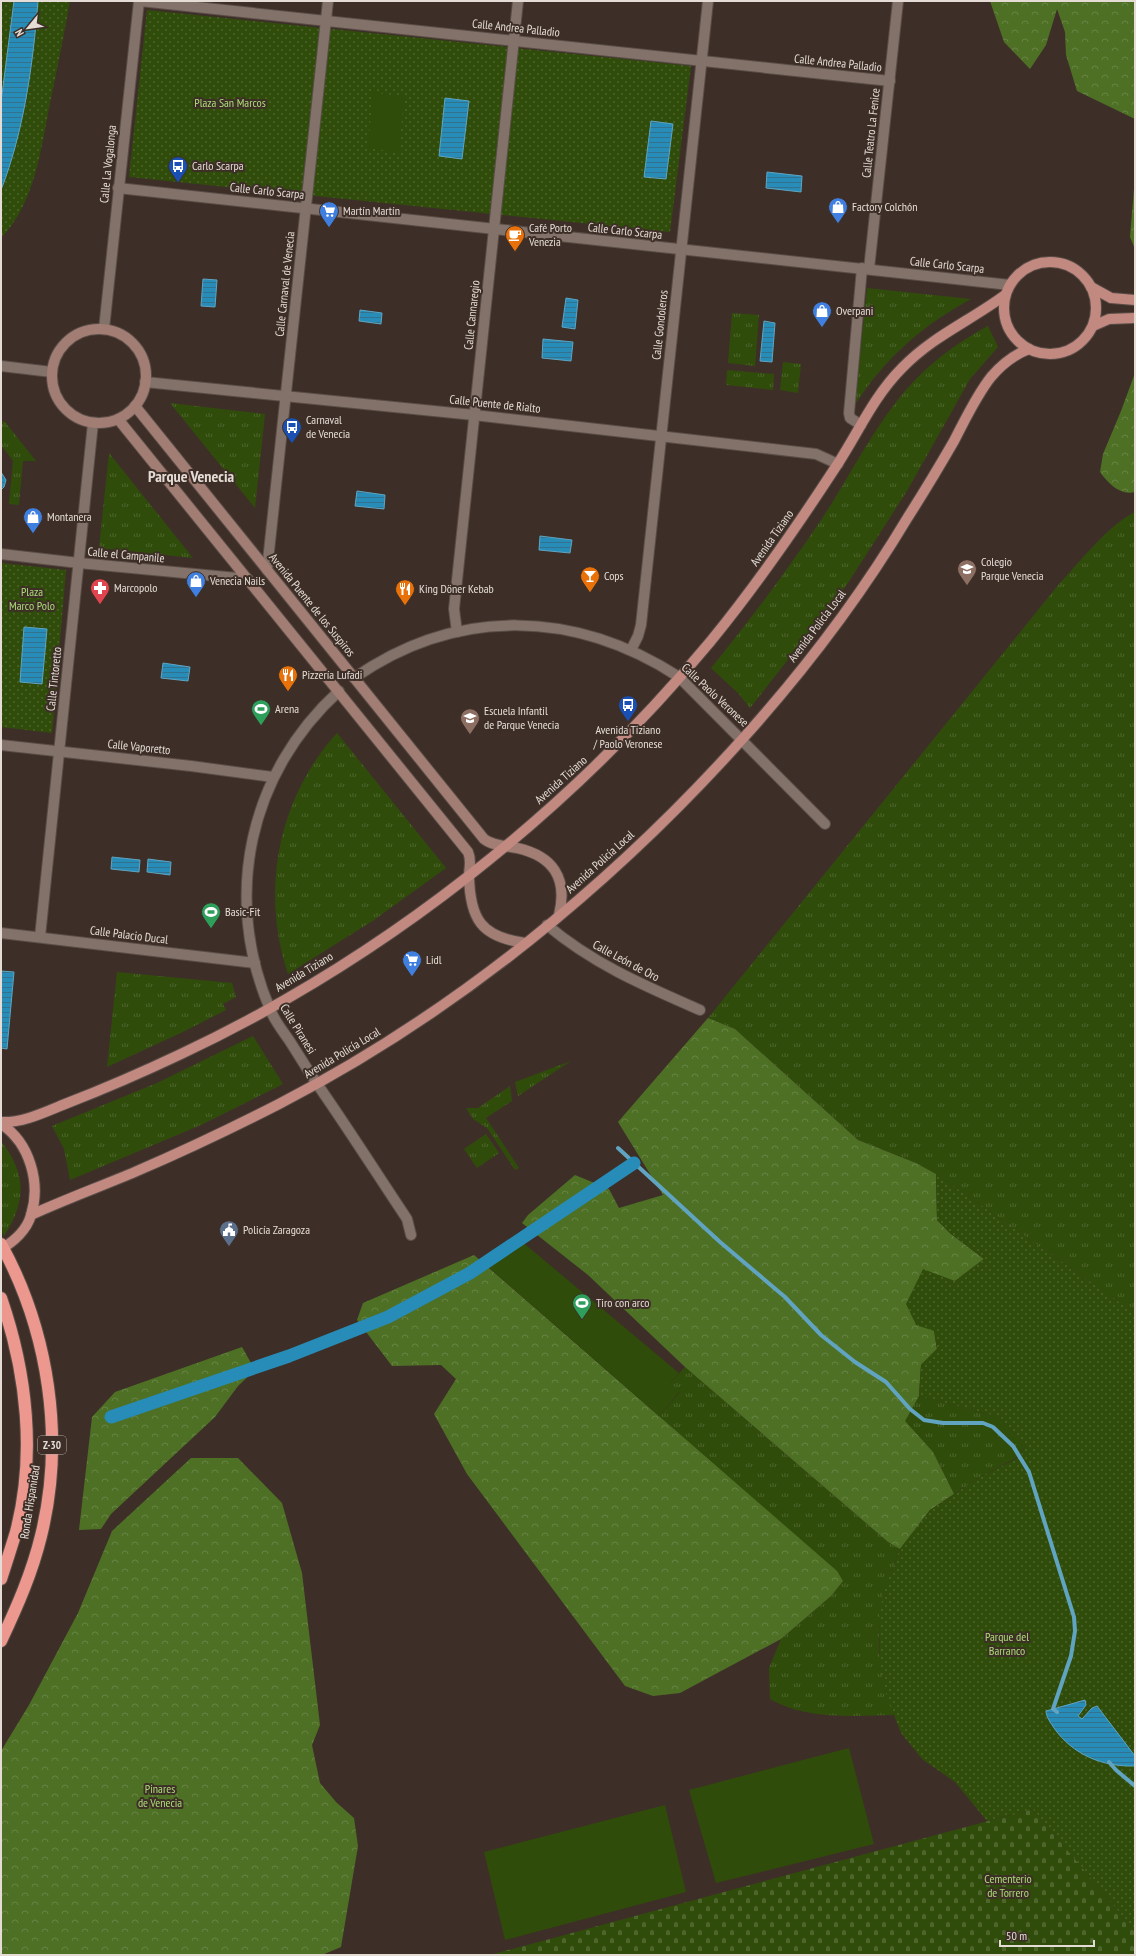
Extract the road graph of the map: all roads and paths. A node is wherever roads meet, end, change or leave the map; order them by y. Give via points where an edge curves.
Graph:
1 (139, 1) edge
2 (328, 1) edge
3 (518, 1) edge
4 (708, 1) edge
5 (898, 1) edge
6 (326, 20) junction
7 (514, 41) junction
8 (702, 61) junction
9 (890, 81) junction
10 (118, 188) junction
11 (306, 209) junction
12 (495, 229) junction
13 (681, 250) junction
14 (866, 268) junction
15 (1010, 285) junction
16 (1091, 287) junction
17 (1005, 295) junction
18 (1135, 300) edge
19 (1135, 318) edge
20 (1093, 326) junction
21 (104, 329) junction
22 (1029, 349) junction
23 (1, 366) edge
24 (52, 372) junction
25 (145, 382) junction
26 (286, 395) junction
27 (135, 406) junction
28 (474, 415) junction
29 (118, 419) junction
30 (93, 423) junction
31 (861, 425) junction
32 (662, 437) junction
33 (838, 464) junction
34 (1, 554) edge
35 (79, 563) junction
36 (267, 570) junction
37 (248, 579) junction
38 (457, 632) junction
39 (630, 650) junction
40 (679, 677) junction
41 (354, 678) junction
42 (339, 691) junction
43 (743, 739) junction
44 (1, 745) edge
45 (59, 751) junction
46 (273, 776) junction
47 (825, 824) dead end
48 (506, 846) junction
49 (469, 874) junction
50 (559, 915) junction
51 (547, 925) junction
52 (1, 933) edge
53 (40, 937) junction
54 (525, 943) junction
55 (255, 963) junction
56 (269, 1008) junction
57 (700, 1010) dead end
58 (316, 1083) junction
59 (1, 1123) edge
60 (31, 1216) junction
61 (411, 1235) dead end
62 (2, 1247) edge
63 (1, 1298) edge
64 (1, 1579) edge
65 (1, 1641) edge

1 - 6 street, Calle Andrea Palladio
1 - 10 street, Calle La Vogalonga
2 - 6 street, Calle Carnaval de Venecia
3 - 7 street, Calle Cannaregio
4 - 8 street, Calle Gondoleros
5 - 9 street, Calle Teatro La Fenice
6 - 7 street, Calle Andrea Palladio
6 - 11 street, Calle Carnaval de Venecia
7 - 8 street, Calle Andrea Palladio
7 - 12 street, Calle Cannaregio
8 - 9 street, Calle Andrea Palladio
8 - 13 street, Calle Gondoleros
9 - 14 street, Calle Teatro La Fenice
10 - 11 street, Calle Carlo Scarpa
10 - 21 street, Calle La Vogalonga
11 - 12 street, Calle Carlo Scarpa
11 - 26 street, Calle Carnaval de Venecia
12 - 13 street, Calle Carlo Scarpa
12 - 28 street, Calle Cannaregio
13 - 14 street, Calle Carlo Scarpa
13 - 32 street, Calle Gondoleros
14 - 15 street, Calle Carlo Scarpa
14 - 31 street, Calle Teatro La Fenice via 849,413 850,418
15 - 16 main road via 1022,271 1032,265 1054,262 1075,269 1084,276
15 - 17 main road
16 - 18 main road via 1111,298
16 - 20 main road via 1096,312
17 - 22 main road via 1005,318 1010,330 1018,341
17 - 31 main road, Avenida Tiziano via 943,334 904,365 882,391
19 - 20 main road via 1109,319
20 - 22 main road via 1076,345 1065,351 1053,354
21 - 24 street via 88,330 72,337 59,351
21 - 25 street via 124,336 135,347 143,361
22 - 43 main road, Avenida Policía Local via 1010,358 984,386 928,486 860,591 787,687
23 - 24 street
24 - 30 street via 54,390 62,406 76,417
25 - 26 street, Calle Puente de Rialto
25 - 27 street
26 - 28 street, Calle Puente de Rialto
26 - 36 street, Calle Carnaval de Venecia
27 - 29 street
27 - 36 street, Avenida Puente de los Suspiros
28 - 32 street, Calle Puente de Rialto
28 - 38 street, Calle Cannaregio via 454,609
29 - 30 street
29 - 37 street
30 - 35 street, Calle Tintoretto
31 - 33 main road, Avenida Tiziano
32 - 33 street, Calle Puente de Rialto via 816,454
32 - 39 street, Calle Gondoleros via 641,625
33 - 40 main road, Avenida Tiziano via 771,563 710,642
34 - 35 street, Calle el Campanile
35 - 37 street, Calle el Campanile
35 - 45 street, Calle Tintoretto
36 - 41 street, Avenida Puente de los Suspiros
37 - 42 street
38 - 39 street, Calle Paolo Veronese via 503,625 542,625 605,639
38 - 41 street, Calle Paolo Veronese via 420,643
39 - 40 street, Calle Paolo Veronese
40 - 43 street, Calle Paolo Veronese
40 - 48 main road, Avenida Tiziano via 608,754
41 - 48 street, Avenida Puente de los Suspiros via 484,838
42 - 46 street, Calle Piranesi via 306,725
42 - 49 street via 468,852 471,862
43 - 47 street, Calle Paolo Veronese
43 - 50 main road, Avenida Policía Local via 655,830
44 - 45 street, Calle Vaporetto
45 - 46 street, Calle Vaporetto
45 - 53 street, Calle Tintoretto
46 - 55 street, Calle Piranesi via 257,821 249,862 247,915
48 - 49 main road, Avenida Tiziano
48 - 50 street via 537,854 554,868 562,888
49 - 54 street via 472,907 483,927 502,939
49 - 56 main road, Avenida Tiziano via 445,895 390,933 339,967
50 - 51 main road, Avenida Policía Local
51 - 54 main road, Avenida Policía Local
51 - 57 street, Calle León de Oro via 603,965
52 - 53 street, Calle Palacio Ducal
53 - 55 street, Calle Palacio Ducal
54 - 58 main road, Avenida Policía Local via 436,1011
55 - 56 street, Calle Piranesi
56 - 58 street, Calle Piranesi
56 - 59 main road, Avenida Tiziano via 205,1043 101,1090 18,1121
58 - 60 main road, Avenida Policía Local via 193,1147
58 - 61 street, Calle Piranesi via 407,1219
59 - 60 main road, Ronda Hispanidad / Z-30 via 20,1144 32,1167 35,1190
60 - 62 main road, Ronda Hispanidad / Z-30 via 20,1234
62 - 65 highway, Ronda Hispanidad / Z-30 via 27,1298 42,1351 50,1401 52,1443 48,1494 41,1536 24,1590
63 - 64 highway, Ronda Hispanidad / Z-30 via 19,1360 27,1445 16,1532

